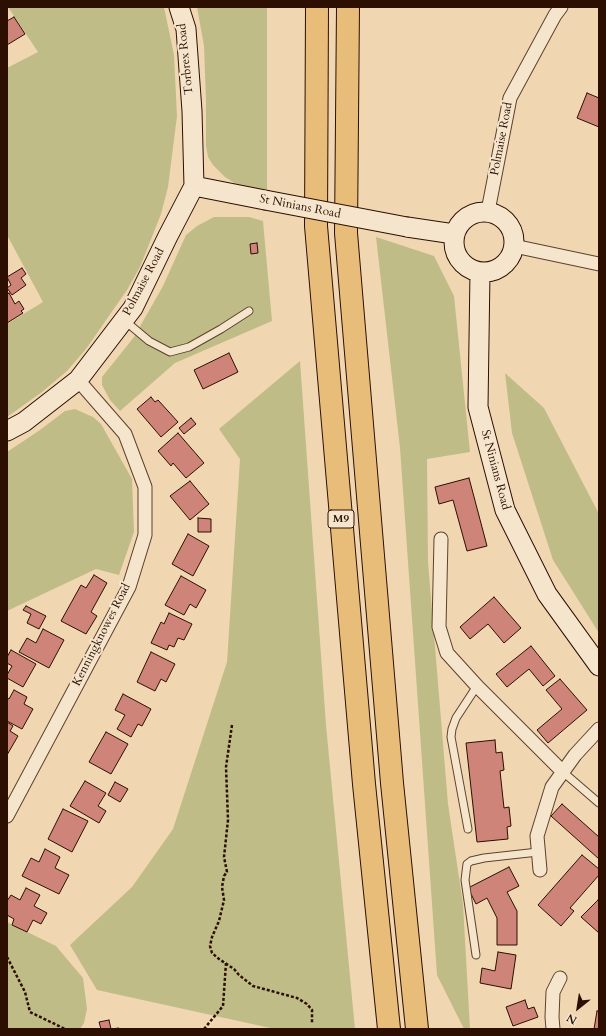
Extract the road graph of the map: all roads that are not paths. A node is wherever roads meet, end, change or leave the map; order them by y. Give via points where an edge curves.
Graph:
1 (179, 7) edge
2 (317, 7) edge
3 (348, 7) edge
4 (561, 7) edge
5 (192, 111) joint
6 (194, 186) junction
7 (488, 211) junction
8 (454, 234) junction
9 (514, 246) junction
10 (599, 264) edge
11 (480, 272) junction
12 (249, 311) dead end
13 (124, 320) junction
14 (78, 380) junction
15 (7, 431) edge
16 (441, 539) dead end
17 (599, 666) edge
18 (477, 686) junction
19 (599, 729) edge
20 (563, 772) junction
21 (10, 801) edge
22 (599, 803) edge
23 (7, 816) edge
24 (468, 828) dead end
25 (538, 852) junction
26 (540, 870) dead end
27 (476, 955) dead end
28 (560, 978) dead end
29 (389, 1029) edge
30 (417, 1029) edge
31 (553, 1029) edge

1 - 5 street, Torbrex Road via 186,29
2 - 29 highway, M9 via 316,226 364,784
3 - 30 highway, M9 via 346,233 392,783
4 - 7 street, Polmaise Road via 510,98
5 - 6 street, Polmaise Road
6 - 8 street, St Ninians Road, bridge
6 - 13 street, Polmaise Road via 134,308
7 - 8 street via 471,214 463,219
7 - 9 street via 497,214 511,227
8 - 11 street via 456,254 470,269
9 - 10 street
9 - 11 street via 512,255 506,263 498,269
11 - 17 street, St Ninians Road via 478,407 505,510 547,594
12 - 13 lane via 189,347 170,352 149,341
13 - 14 street, Polmaise Road
14 - 15 street, Polmaise Road via 24,422
14 - 21 street, Kenningknowes Road via 125,434 145,487 145,535 129,587
16 - 18 street via 440,627 447,653
18 - 20 street
18 - 24 lane via 456,718 451,737
19 - 20 street
20 - 22 lane
20 - 25 street via 552,787 537,836
21 - 23 street, Kenningknowes Road
25 - 26 street
25 - 27 lane via 484,858 467,864 465,880
28 - 31 street via 554,992

